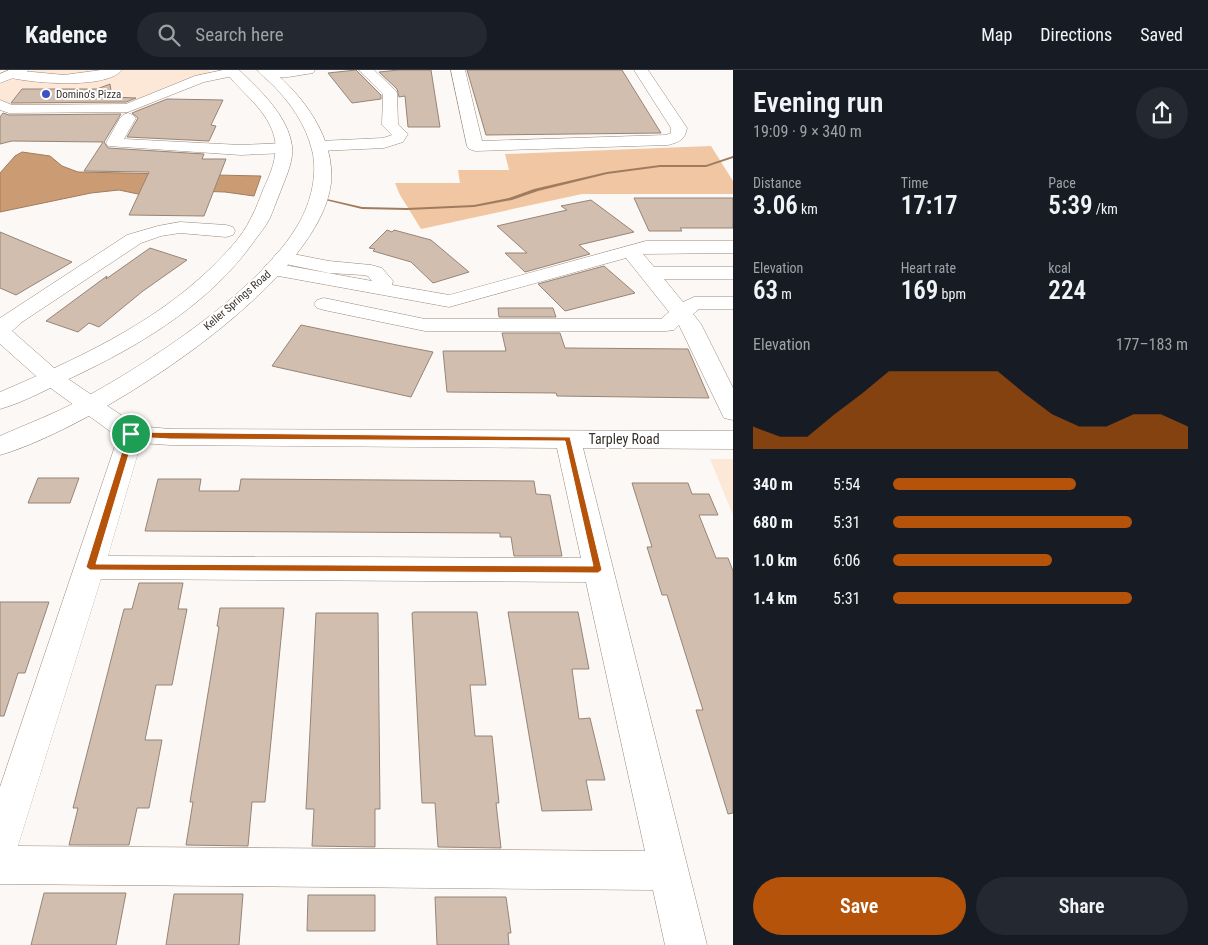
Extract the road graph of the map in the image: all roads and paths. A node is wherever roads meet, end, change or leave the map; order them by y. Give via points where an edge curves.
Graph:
1 (70, 70) edge
2 (115, 70) edge
3 (308, 70) edge
4 (366, 70) edge
5 (458, 70) edge
6 (641, 70) edge
7 (232, 71) edge
8 (267, 72) edge
9 (15, 73) edge
10 (214, 77) edge
11 (47, 80) junction
12 (0, 104) edge
13 (0, 118) edge
14 (128, 118) junction
15 (320, 146) junction
16 (284, 148) junction
17 (226, 231) dead end
18 (733, 248) edge
19 (630, 251) junction
20 (278, 264) junction
21 (733, 273) edge
22 (648, 274) junction
23 (449, 300) junction
24 (733, 303) edge
25 (324, 304) dead end
26 (682, 313) junction
27 (465, 325) junction
28 (0, 331) edge
29 (53, 379) junction
30 (0, 401) edge
31 (89, 405) junction
32 (733, 412) edge
33 (131, 434) junction
34 (568, 438) junction
35 (733, 440) edge
36 (0, 446) edge
37 (90, 567) junction
38 (598, 570) junction
39 (0, 843) edge
40 (0, 865) edge
41 (668, 870) junction
42 (686, 945) edge

1 - 11 main road
2 - 11 main road via 80,80
3 - 8 main road
4 - 15 main road via 390,93 390,125 400,134 397,139 384,143
5 - 6 main road via 477,153 668,140 678,136 679,128
7 - 10 main road
7 - 16 main road via 278,127
8 - 15 main road, Keller Springs Road via 292,98
9 - 11 main road
10 - 12 main road via 200,79 128,108 9,109
10 - 14 main road via 172,95 170,103 154,114
13 - 14 main road
14 - 16 main road via 114,143 240,150
15 - 16 main road
15 - 20 main road, Keller Springs Road via 322,184 308,225
16 - 29 main road via 271,198 240,251 202,289 162,318 100,356
17 - 28 main road via 200,226 184,227 156,230 134,239 14,317
18 - 19 main road via 646,247
19 - 22 main road
19 - 23 main road
20 - 23 main road via 382,289
20 - 31 main road, Keller Springs Road via 239,301 177,350
21 - 22 main road
22 - 26 main road
23 - 27 main road
24 - 26 main road via 694,303
25 - 27 main road via 425,325
26 - 27 main road via 666,325
26 - 32 main road
28 - 29 main road
29 - 30 main road
29 - 31 main road
31 - 33 main road
31 - 36 main road, Keller Springs Road
33 - 34 main road, Tarpley Road via 170,437
33 - 37 main road
34 - 35 main road, Tarpley Road
34 - 38 main road
37 - 38 main road
37 - 39 main road
38 - 41 main road
40 - 41 main road
41 - 42 main road

